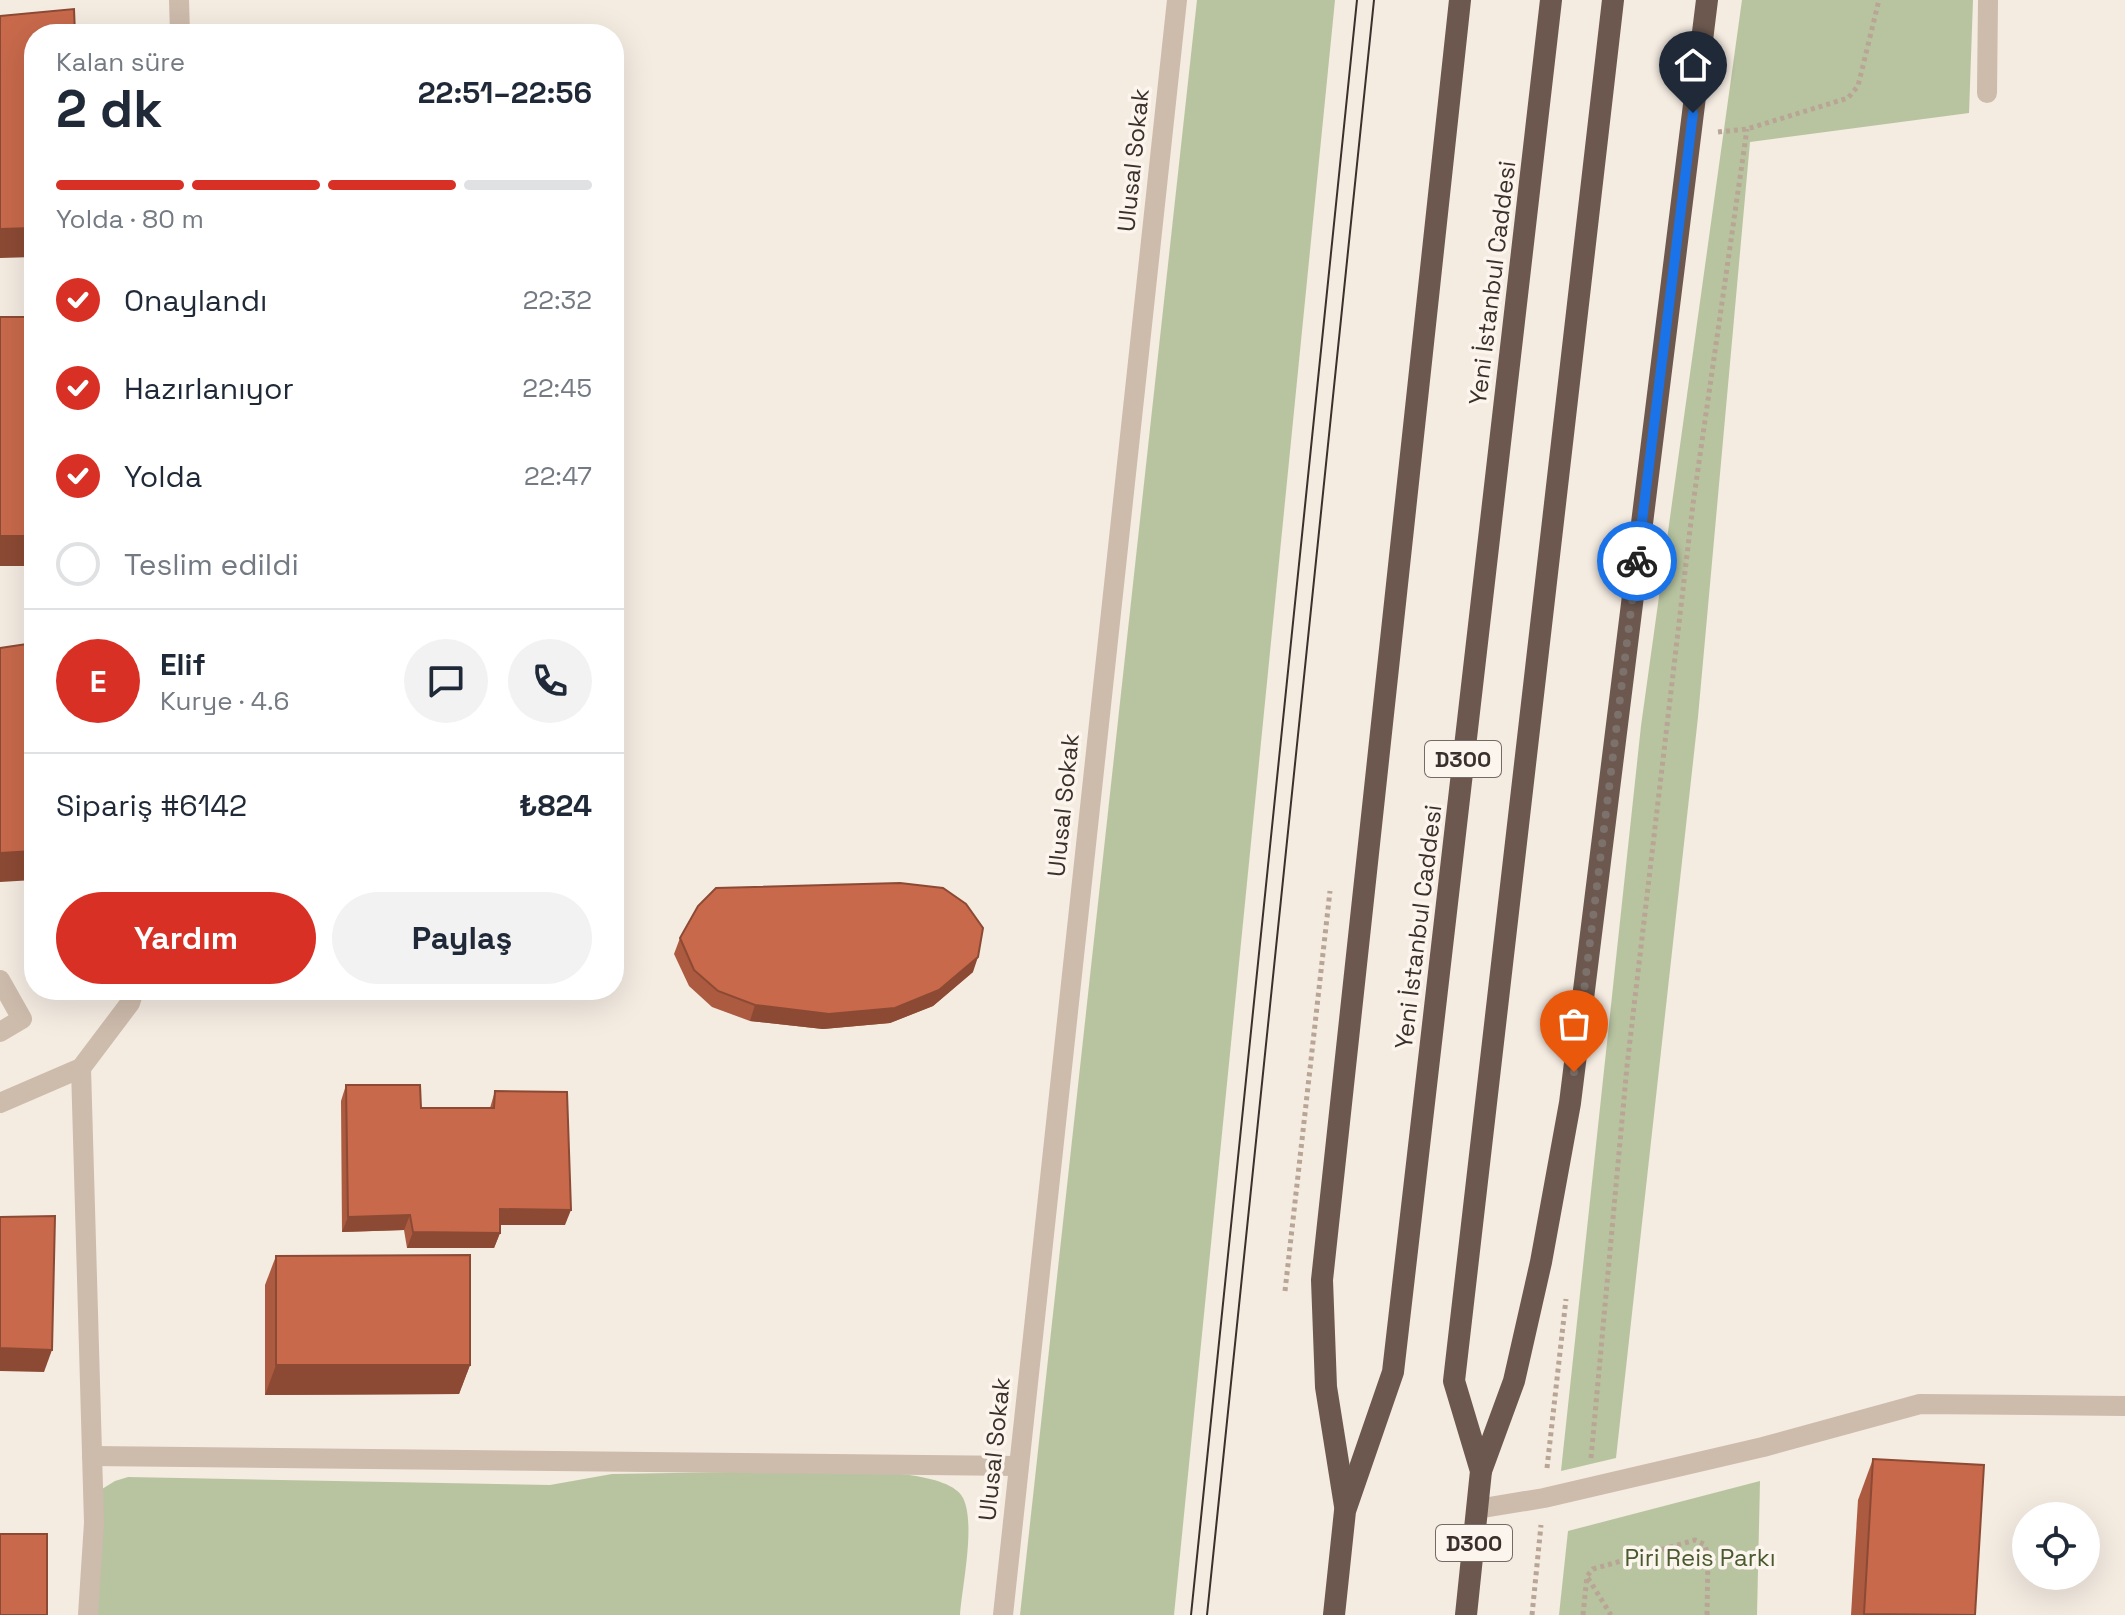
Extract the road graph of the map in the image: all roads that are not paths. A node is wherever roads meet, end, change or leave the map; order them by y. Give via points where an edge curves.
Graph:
1 (179, 0) edge
2 (1177, 0) edge
3 (1460, 0) edge
4 (1551, 0) edge
5 (1613, 0) edge
6 (1707, 0) edge
7 (1988, 0) edge
8 (180, 24) edge
9 (1987, 93) dead end
10 (0, 980) edge
11 (131, 1000) edge
12 (0, 1032) edge
13 (81, 1068) junction
14 (0, 1103) edge
15 (2125, 1406) edge
16 (92, 1456) junction
17 (1018, 1466) junction
18 (1481, 1471) junction
19 (1477, 1509) junction
20 (1345, 1511) junction
21 (88, 1615) edge
22 (1003, 1615) edge
23 (1334, 1615) edge
24 (1466, 1615) edge

1 - 8 street
2 - 17 street, Ulusal Sokak
3 - 20 highway, D300 via 1322,1280 1326,1387
4 - 20 highway, Yeni İstanbul Caddesi / D300 via 1393,1372
5 - 18 highway, D300 via 1454,1381
6 - 18 highway, D300 via 1570,1103 1514,1381
7 - 9 street
10 - 12 street via 22,1019
11 - 13 street
13 - 14 street
13 - 16 street
15 - 19 street via 1920,1404 1763,1447
16 - 17 street
16 - 21 street
17 - 22 street, Ulusal Sokak
18 - 19 highway, D300
19 - 24 highway, D300
20 - 23 highway, Yeni İstanbul Caddesi / D300

